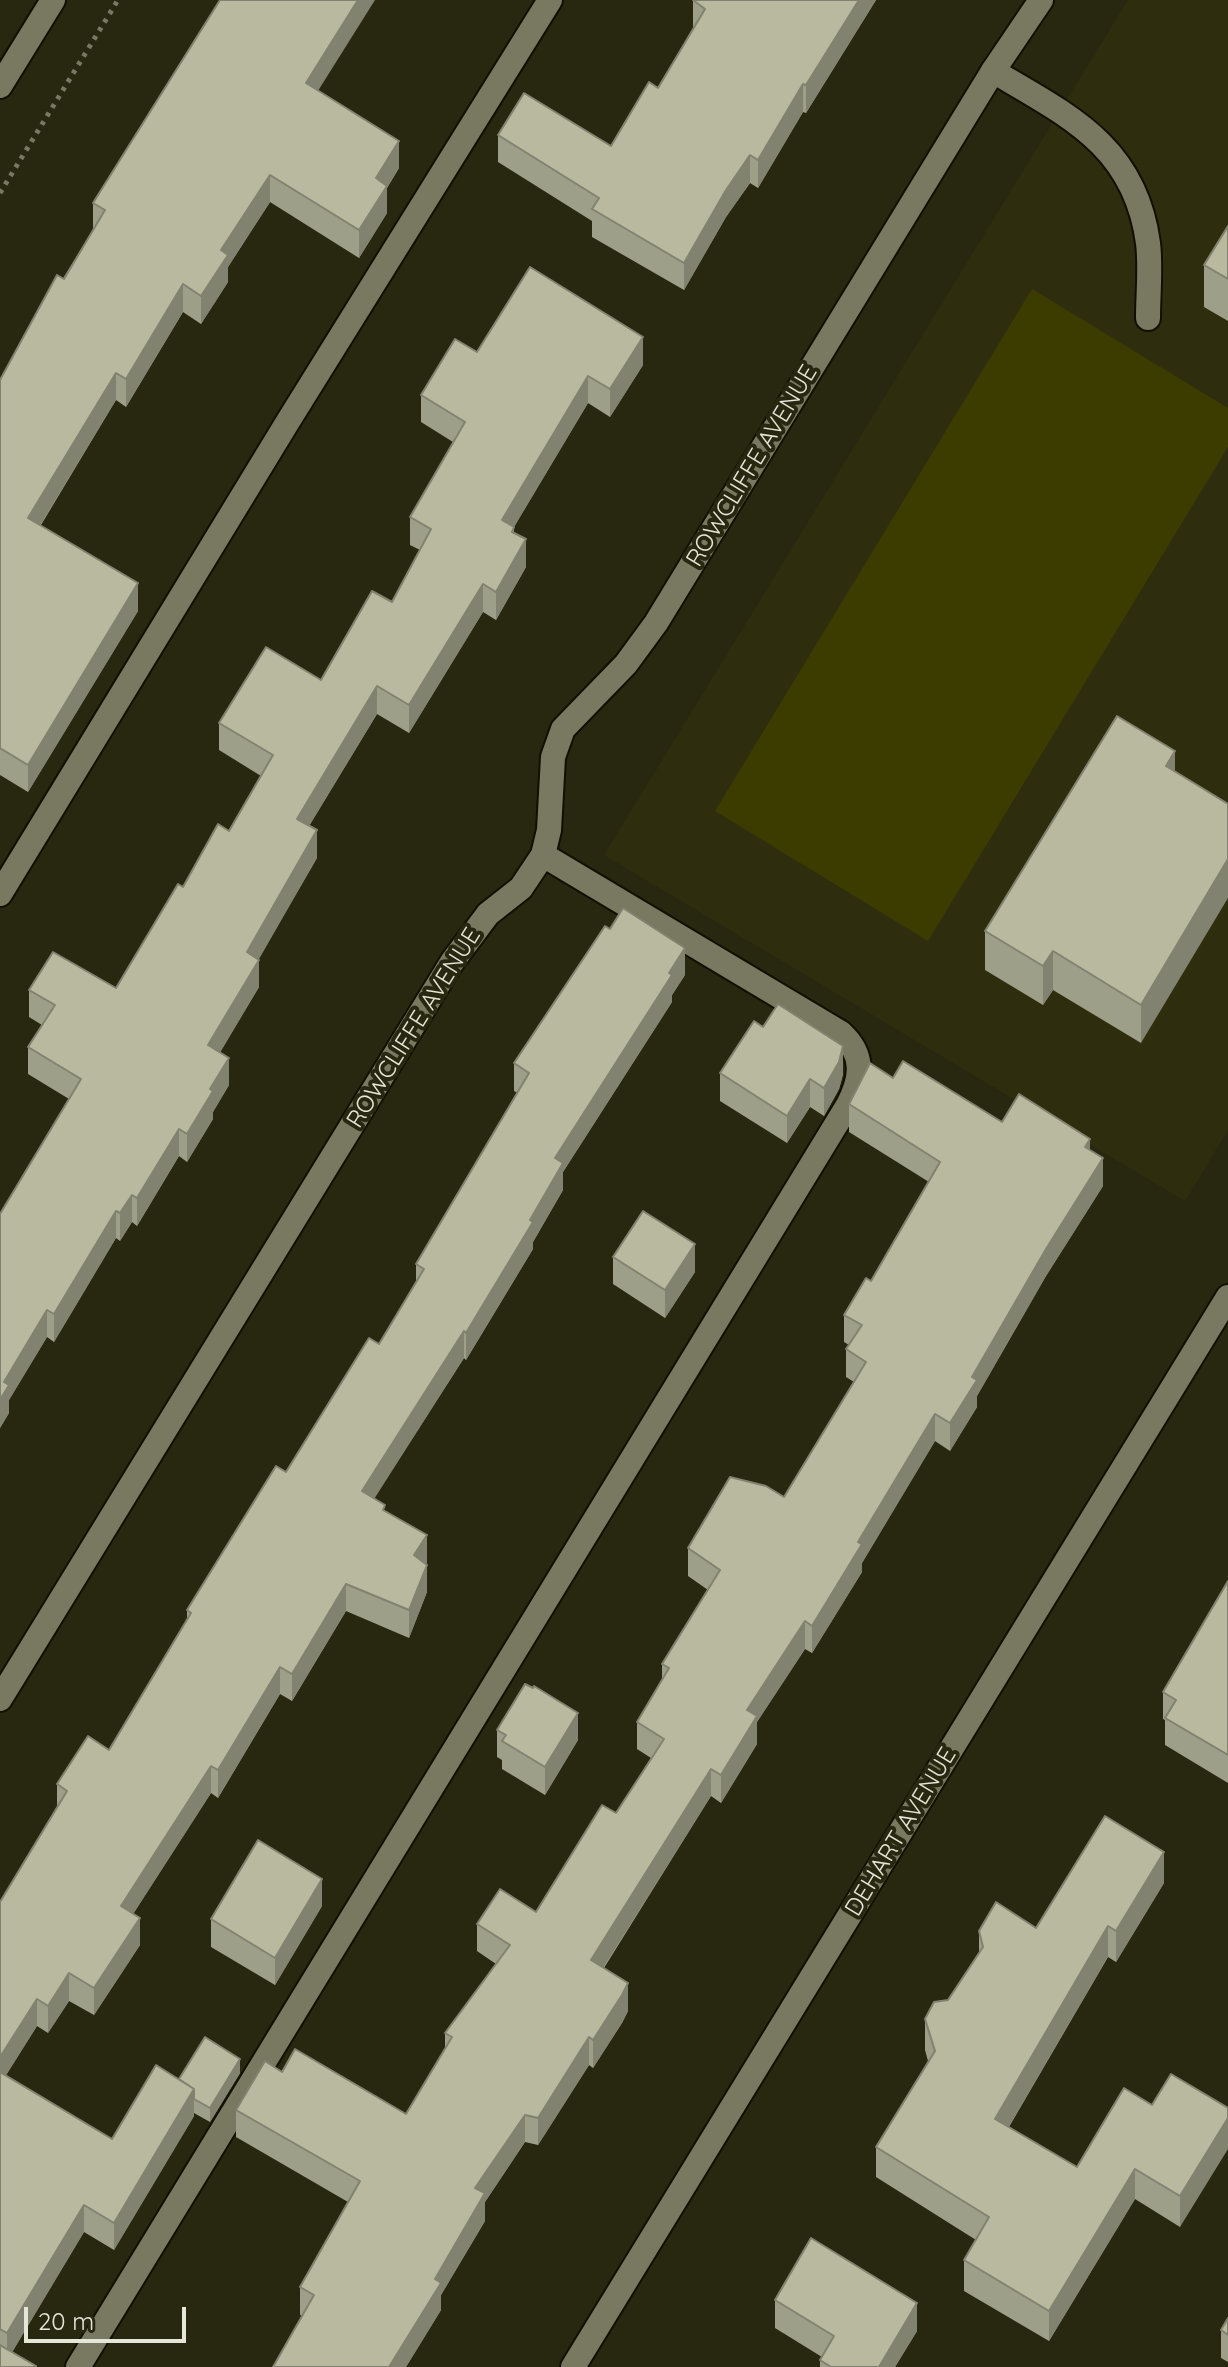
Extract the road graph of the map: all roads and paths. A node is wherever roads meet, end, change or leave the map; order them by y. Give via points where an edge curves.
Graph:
1 (53, 0) edge
2 (118, 0) edge
3 (550, 0) edge
4 (1041, 0) edge
5 (993, 71) junction
6 (0, 86) edge
7 (0, 193) edge
8 (1148, 318) dead end
9 (543, 855) junction
10 (0, 894) edge
11 (1228, 1297) edge
12 (0, 1699) edge
13 (78, 2367) edge
14 (573, 2367) edge

1 - 6 street
2 - 7 path
3 - 10 street
4 - 5 street, ROWCLIFFE AVENUE
5 - 8 street via 1086,129 1128,176 1148,245
5 - 9 street, ROWCLIFFE AVENUE via 656,623 626,664 563,729 553,757
9 - 12 street, ROWCLIFFE AVENUE via 521,888 478,924 452,962
9 - 13 street via 841,1033 858,1055 858,1084
11 - 14 street, DEHART AVENUE

